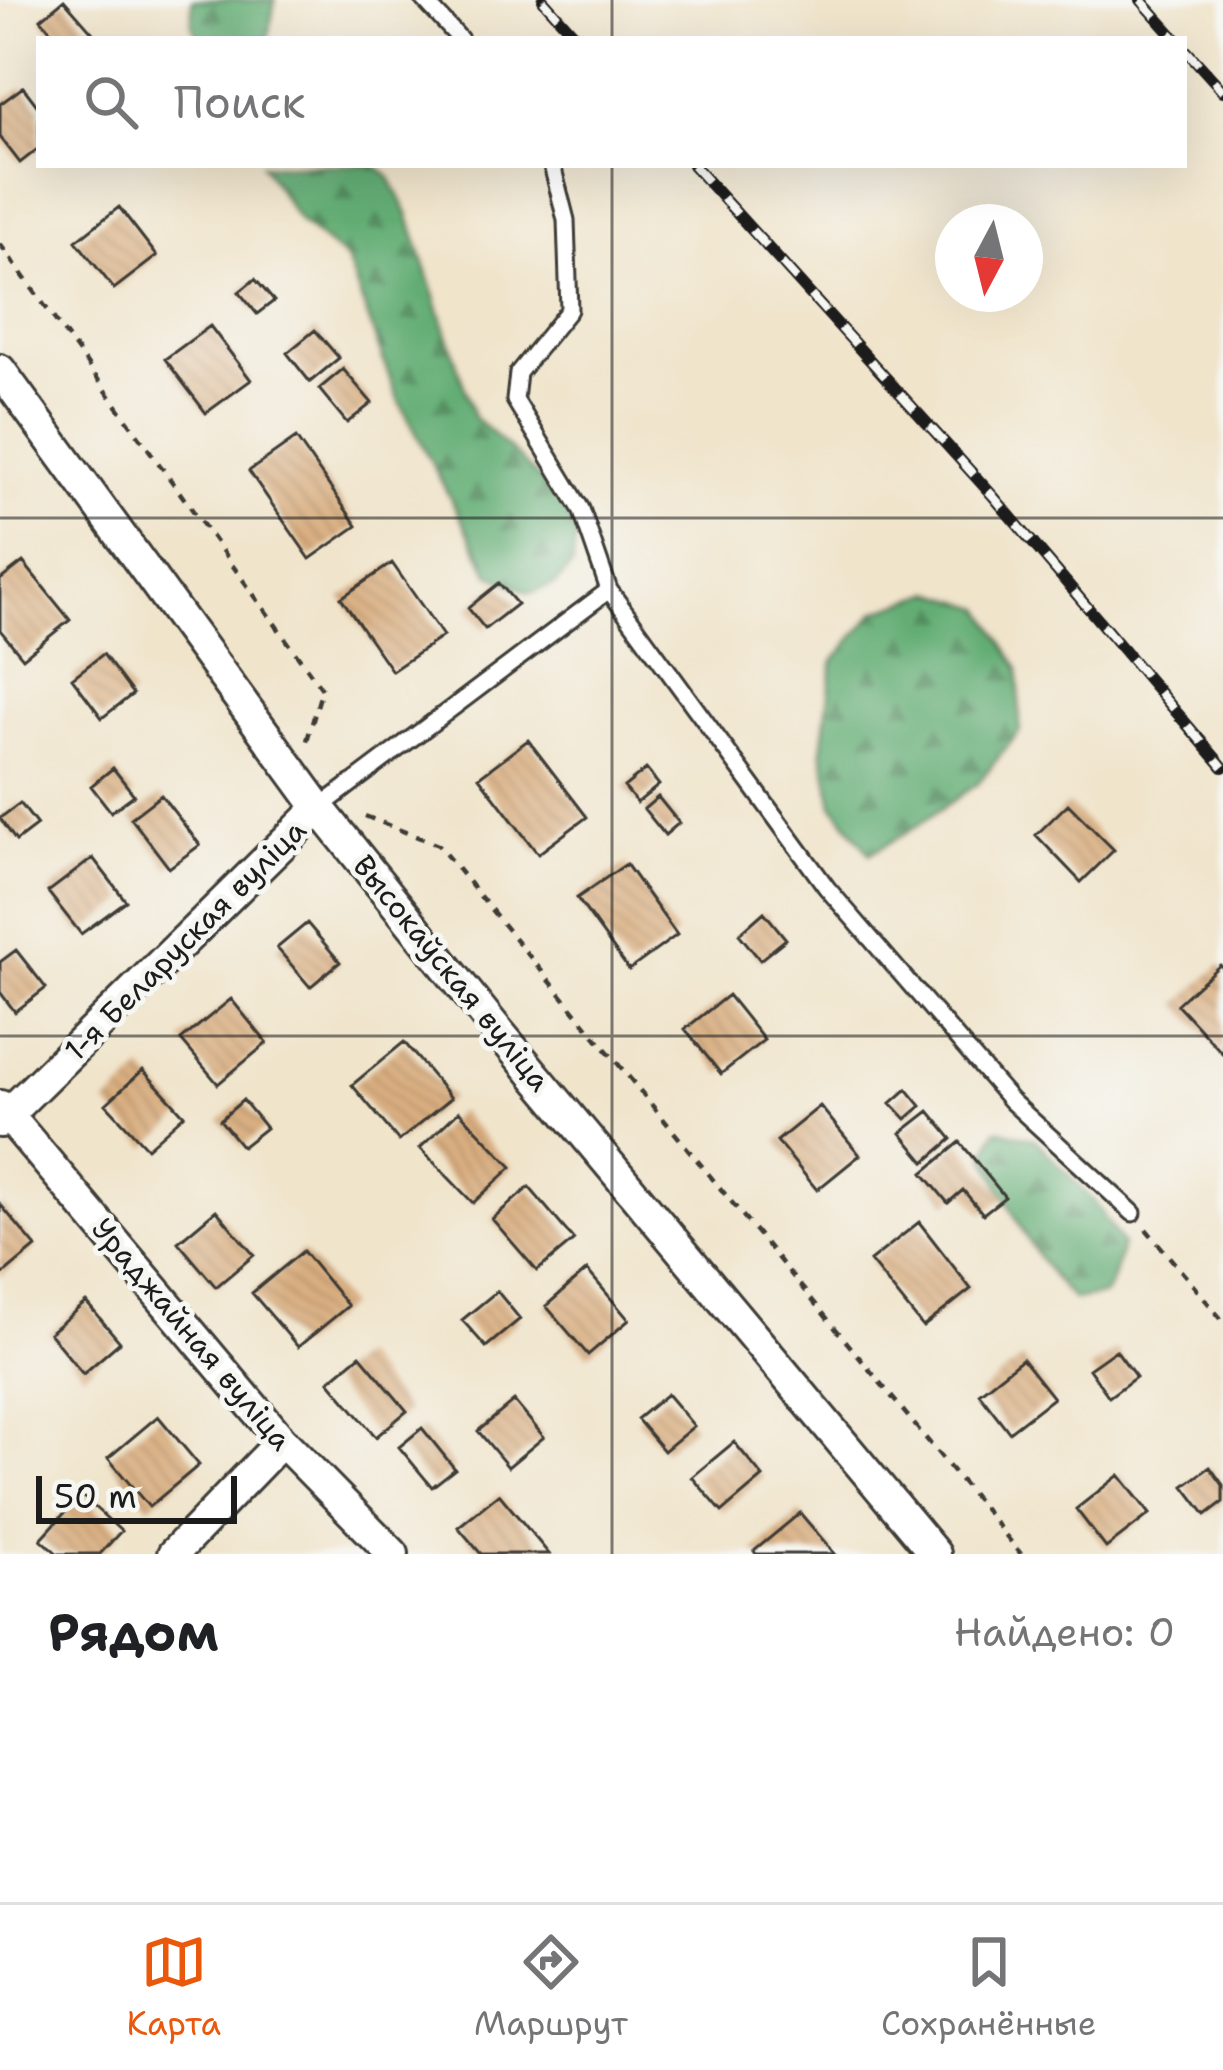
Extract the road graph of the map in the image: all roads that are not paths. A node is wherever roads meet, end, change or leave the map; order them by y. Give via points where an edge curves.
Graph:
1 (424, 0) edge
2 (457, 36) edge
3 (553, 168) edge
4 (0, 370) edge
5 (609, 590) junction
6 (319, 808) junction
7 (2, 1114) edge
8 (1133, 1214) road end
9 (282, 1442) junction
10 (173, 1554) edge
11 (393, 1554) edge
12 (935, 1554) edge

1 - 2 lane
3 - 5 lane via 566,220 569,310 518,373 515,400 581,509
4 - 6 street, Высокаўская вуліца
5 - 6 lane
5 - 8 lane via 827,889 1011,1101
6 - 7 street, 1-я Беларуская вуліца
6 - 12 street, Высокаўская вуліца
7 - 9 street, Ураджайная вуліца
9 - 10 street
9 - 11 street, Ураджайная вуліца

